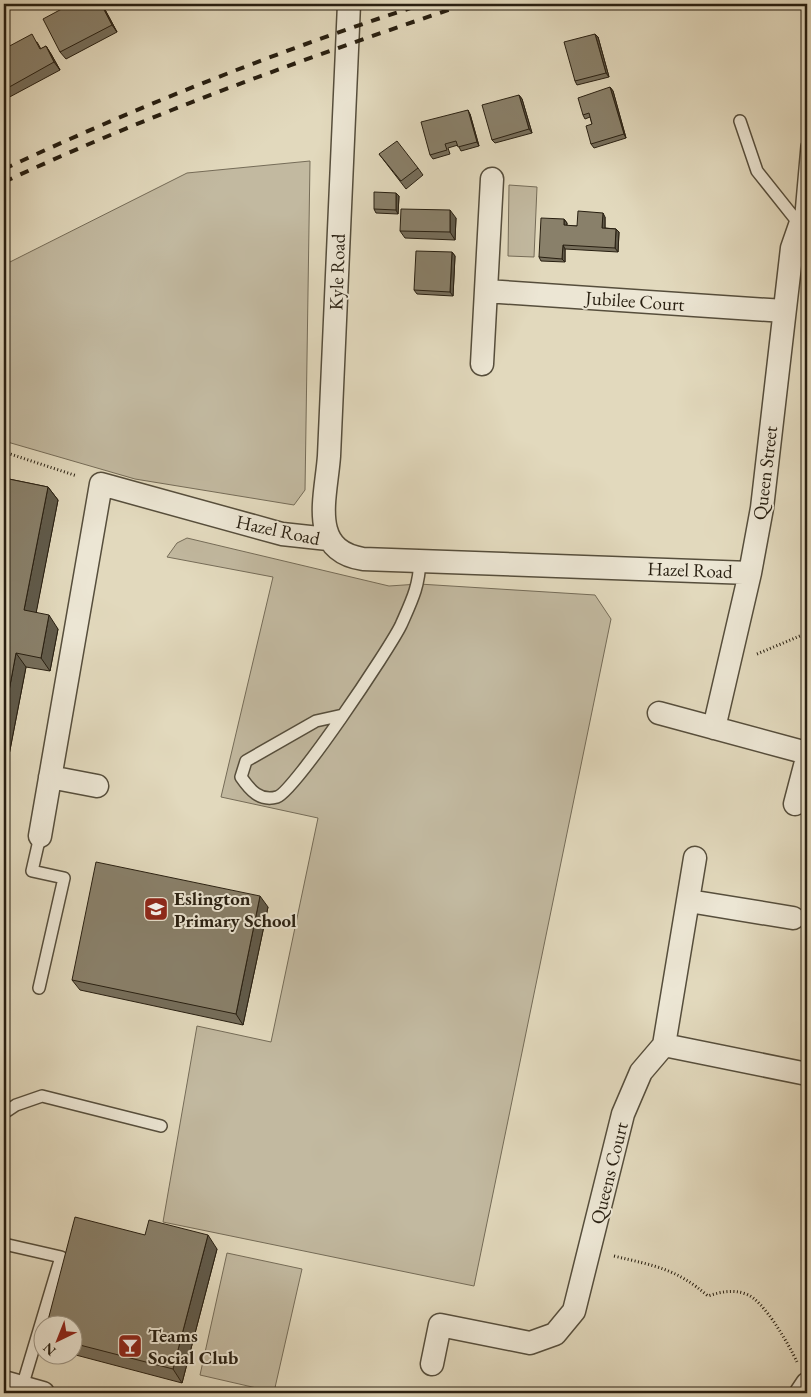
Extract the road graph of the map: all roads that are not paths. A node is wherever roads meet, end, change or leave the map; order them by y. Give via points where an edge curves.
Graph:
1 (349, 4) edge
2 (740, 121) dead end
3 (807, 146) edge
4 (492, 179) dead end
5 (804, 223) edge
6 (486, 291) junction
7 (784, 311) junction
8 (482, 364) dead end
9 (328, 539) junction
10 (420, 560) junction
11 (750, 573) junction
12 (659, 713) dead end
13 (343, 714) junction
14 (714, 728) junction
15 (807, 753) edge
16 (807, 758) edge
17 (50, 777) junction
18 (97, 786) dead end
19 (795, 804) dead end
20 (40, 836) joint
21 (695, 858) dead end
22 (689, 901) junction
23 (793, 918) dead end
24 (39, 988) dead end
25 (664, 1045) junction
26 (807, 1074) edge
27 (4, 1113) edge
28 (161, 1126) dead end
29 (4, 1244) edge
30 (432, 1364) dead end
31 (804, 1376) edge
32 (23, 1387) edge
33 (801, 1393) edge

1 - 9 street, Kyle Road via 325,510
2 - 5 lane via 757,171
3 - 5 lane
4 - 6 street
5 - 7 street, Queen Street via 792,248
6 - 7 street, Jubilee Court
6 - 8 street
7 - 11 street, Queen Street via 762,508
9 - 10 street, Hazel Road via 342,554 352,557
9 - 17 street, Hazel Road via 282,534 102,484
10 - 11 street, Hazel Road
10 - 13 lane via 419,584 400,627
11 - 14 street, Queen Street
12 - 14 street
13 - 13 lane via 323,746 280,796 265,799 251,791 241,777 246,761 316,721
14 - 15 street
16 - 19 street
17 - 18 street
17 - 20 street
20 - 24 lane via 32,871 64,878
21 - 22 street
22 - 23 street
22 - 25 street
25 - 26 street
25 - 30 street, Queens Court via 641,1072 623,1114 574,1311 555,1334 530,1343 440,1325
27 - 28 lane via 42,1096
29 - 32 lane via 61,1257
31 - 33 street

